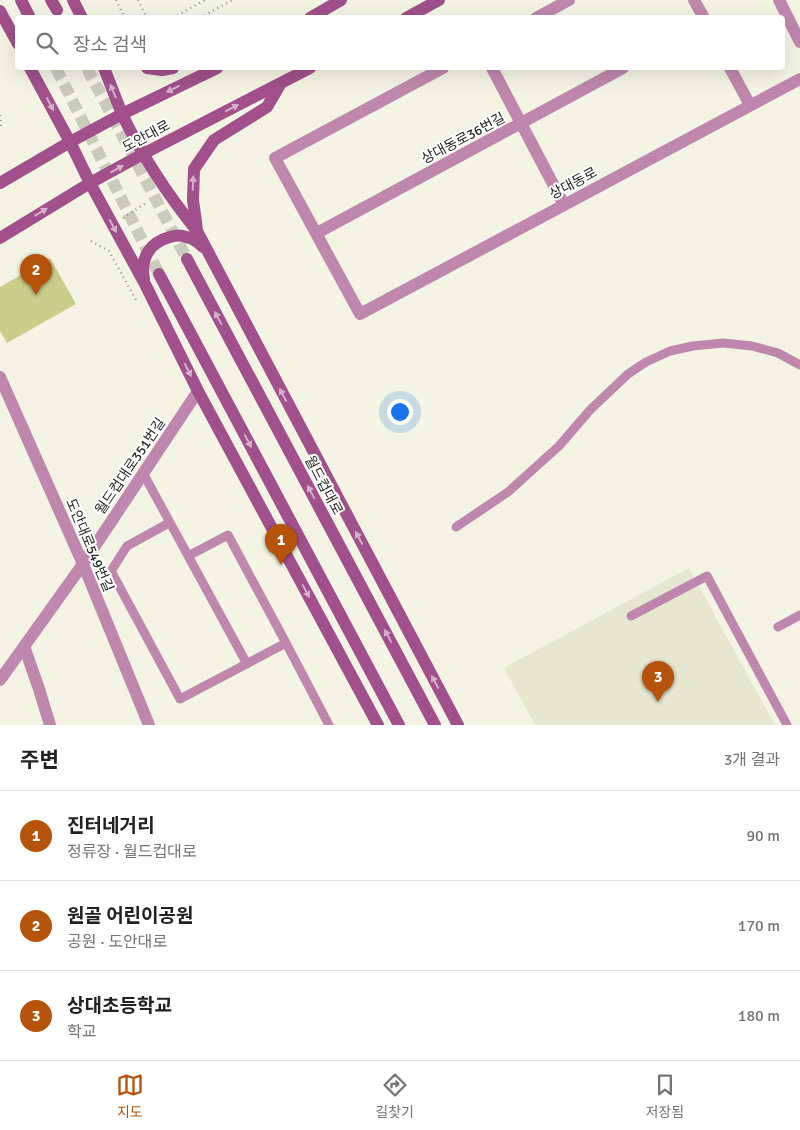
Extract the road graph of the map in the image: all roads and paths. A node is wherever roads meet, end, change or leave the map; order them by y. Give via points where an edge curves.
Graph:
1 (21, 0) edge
2 (73, 0) edge
3 (116, 0) edge
4 (138, 0) edge
5 (206, 0) edge
6 (232, 0) edge
7 (341, 0) edge
8 (439, 0) edge
9 (569, 0) edge
10 (694, 0) edge
11 (778, 0) edge
12 (0, 11) edge
13 (28, 15) edge
14 (78, 15) edge
15 (80, 15) edge
16 (124, 15) edge
17 (146, 15) edge
18 (178, 15) edge
19 (205, 15) edge
20 (315, 15) edge
21 (412, 15) edge
22 (542, 15) edge
23 (702, 15) edge
24 (15, 39) edge
25 (800, 42) edge
26 (31, 70) edge
27 (105, 70) edge
28 (213, 70) edge
29 (306, 70) edge
30 (439, 70) edge
31 (493, 70) edge
32 (619, 70) edge
33 (731, 70) edge
34 (800, 79) edge
35 (281, 83) junction
36 (750, 105) junction
37 (122, 114) junction
38 (0, 115) edge
39 (521, 124) junction
40 (1, 126) edge
41 (70, 142) junction
42 (143, 154) junction
43 (0, 183) edge
44 (90, 183) junction
45 (146, 202) dead end
46 (564, 205) junction
47 (118, 222) dead end
48 (197, 231) junction
49 (316, 234) junction
50 (0, 238) edge
51 (91, 241) dead end
52 (208, 252) junction
53 (187, 259) tunnel mouth
54 (159, 274) tunnel mouth
55 (146, 286) junction
56 (138, 303) dead end
57 (800, 365) edge
58 (0, 378) edge
59 (198, 391) junction
60 (142, 473) junction
61 (169, 523) junction
62 (456, 527) dead end
63 (188, 556) junction
64 (83, 564) junction
65 (800, 615) edge
66 (631, 616) dead end
67 (778, 627) dead end
68 (286, 643) junction
69 (24, 646) junction
70 (247, 664) junction
71 (0, 680) edge
72 (50, 725) edge
73 (149, 725) edge
74 (330, 725) edge
75 (378, 725) edge
76 (399, 725) edge
77 (435, 725) edge
78 (458, 725) edge
79 (787, 725) edge

1 - 13 street
2 - 14 street
2 - 15 street
3 - 16 path
4 - 17 path
5 - 18 path
6 - 19 path
7 - 20 street
8 - 21 street
9 - 22 street
10 - 23 street
11 - 25 street
12 - 24 street
26 -> 41 street
37 -> 27 street
28 -> 37 street
29 - 35 street, 도안대로
30 - 49 street via 276,158
31 - 39 street
32 - 39 street, 상대동로36번길
33 - 36 street
34 - 36 street, 상대동로
42 -> 35 street, 도안대로
48 -> 35 street via 194,169 214,140 267,107
36 - 46 street, 상대동로
37 - 41 street
37 - 42 street
38 - 40 path
39 - 46 street
39 - 49 street, 상대동로36번길
41 - 43 street
41 - 44 street
44 -> 42 street, 도안대로
42 - 48 street via 174,203
50 -> 44 street, 도안대로
44 -> 55 street
45 - 47 path
46 - 49 street, 상대동로 via 360,314
48 - 52 street
51 - 56 path via 109,251
52 - 55 street via 185,236 162,239 144,260
78 -> 52 street
77 -> 53 street, 월드컵대로
54 -> 76 street
55 -> 59 street
57 - 62 lane via 778,353 752,346 723,344 693,346 654,358 628,374 590,410 559,446 508,492
58 - 64 street, 도안대로549번길
59 - 60 street, 월드컵대로351번길
59 -> 75 street
60 - 61 lane
60 - 64 street, 월드컵대로351번길
61 - 63 lane
61 - 70 lane via 127,546 111,571 180,700
63 - 68 lane via 228,535
63 - 70 lane
64 - 69 street, 월드컵대로351번길
64 - 73 street, 도안대로549번길
65 - 67 lane
66 - 79 lane via 707,576
68 - 70 lane
68 - 74 lane
69 - 71 street, 월드컵대로351번길
69 - 72 street

